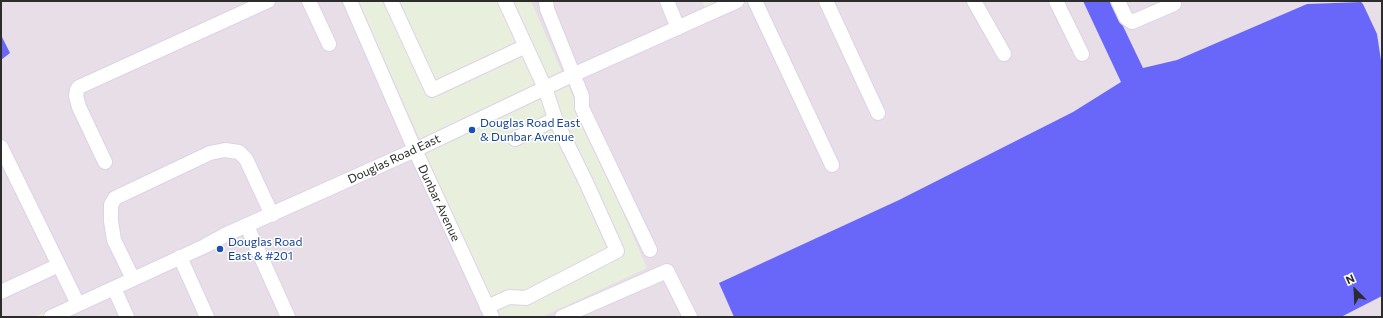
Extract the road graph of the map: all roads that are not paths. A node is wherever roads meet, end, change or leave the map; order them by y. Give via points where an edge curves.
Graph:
1 (268, 1) edge
2 (310, 1) edge
3 (350, 1) edge
4 (390, 1) edge
5 (505, 1) edge
6 (546, 1) edge
7 (667, 1) edge
8 (737, 1) edge
9 (755, 1) edge
10 (826, 1) edge
11 (974, 1) edge
12 (1056, 1) edge
13 (1118, 1) edge
14 (1174, 4) dead end
15 (711, 6) edge
16 (678, 28) junction
17 (329, 44) dead end
18 (526, 46) junction
19 (1004, 54) dead end
20 (1082, 54) dead end
21 (574, 75) junction
22 (545, 88) junction
23 (878, 113) dead end
24 (555, 118) junction
25 (515, 139) dead end
26 (1, 147) edge
27 (415, 150) junction
28 (105, 162) dead end
29 (832, 165) dead end
30 (272, 214) junction
31 (247, 226) junction
32 (650, 250) dead end
33 (180, 257) junction
34 (58, 264) junction
35 (133, 279) junction
36 (114, 288) junction
37 (1, 292) edge
38 (78, 304) junction
39 (490, 312) edge
40 (59, 315) edge
41 (127, 317) edge
42 (207, 317) edge
43 (288, 317) edge
44 (562, 317) edge
45 (690, 317) edge

1 - 28 street via 79,87 76,96 79,107
2 - 17 street
3 - 27 street, Dunbar Avenue
4 - 18 street via 432,90
5 - 18 street
6 - 21 street
7 - 16 street
8 - 15 street, Douglas Road East
9 - 29 street
10 - 23 street
11 - 19 street
12 - 20 street
13 - 14 street via 1126,18 1132,22
15 - 16 street, Douglas Road East
16 - 21 street, Douglas Road East
18 - 22 street
21 - 22 street, Douglas Road East
21 - 32 street via 582,96 582,108
22 - 24 street
22 - 27 street, Douglas Road East
24 - 25 street
24 - 39 street via 617,251 526,298 509,297
26 - 34 street
27 - 30 street, Douglas Road East
27 - 39 street, Dunbar Avenue
30 - 31 street, Douglas Road East
30 - 35 street via 246,159 239,152 225,150 210,153 115,198 111,205 114,240
31 - 33 street, Douglas Road East
31 - 43 street
33 - 35 street, Douglas Road East
33 - 42 street
34 - 37 street
34 - 38 street
35 - 36 street, Douglas Road East
36 - 38 street, Douglas Road East
36 - 41 street
38 - 40 street, Douglas Road East
44 - 45 street via 667,271

